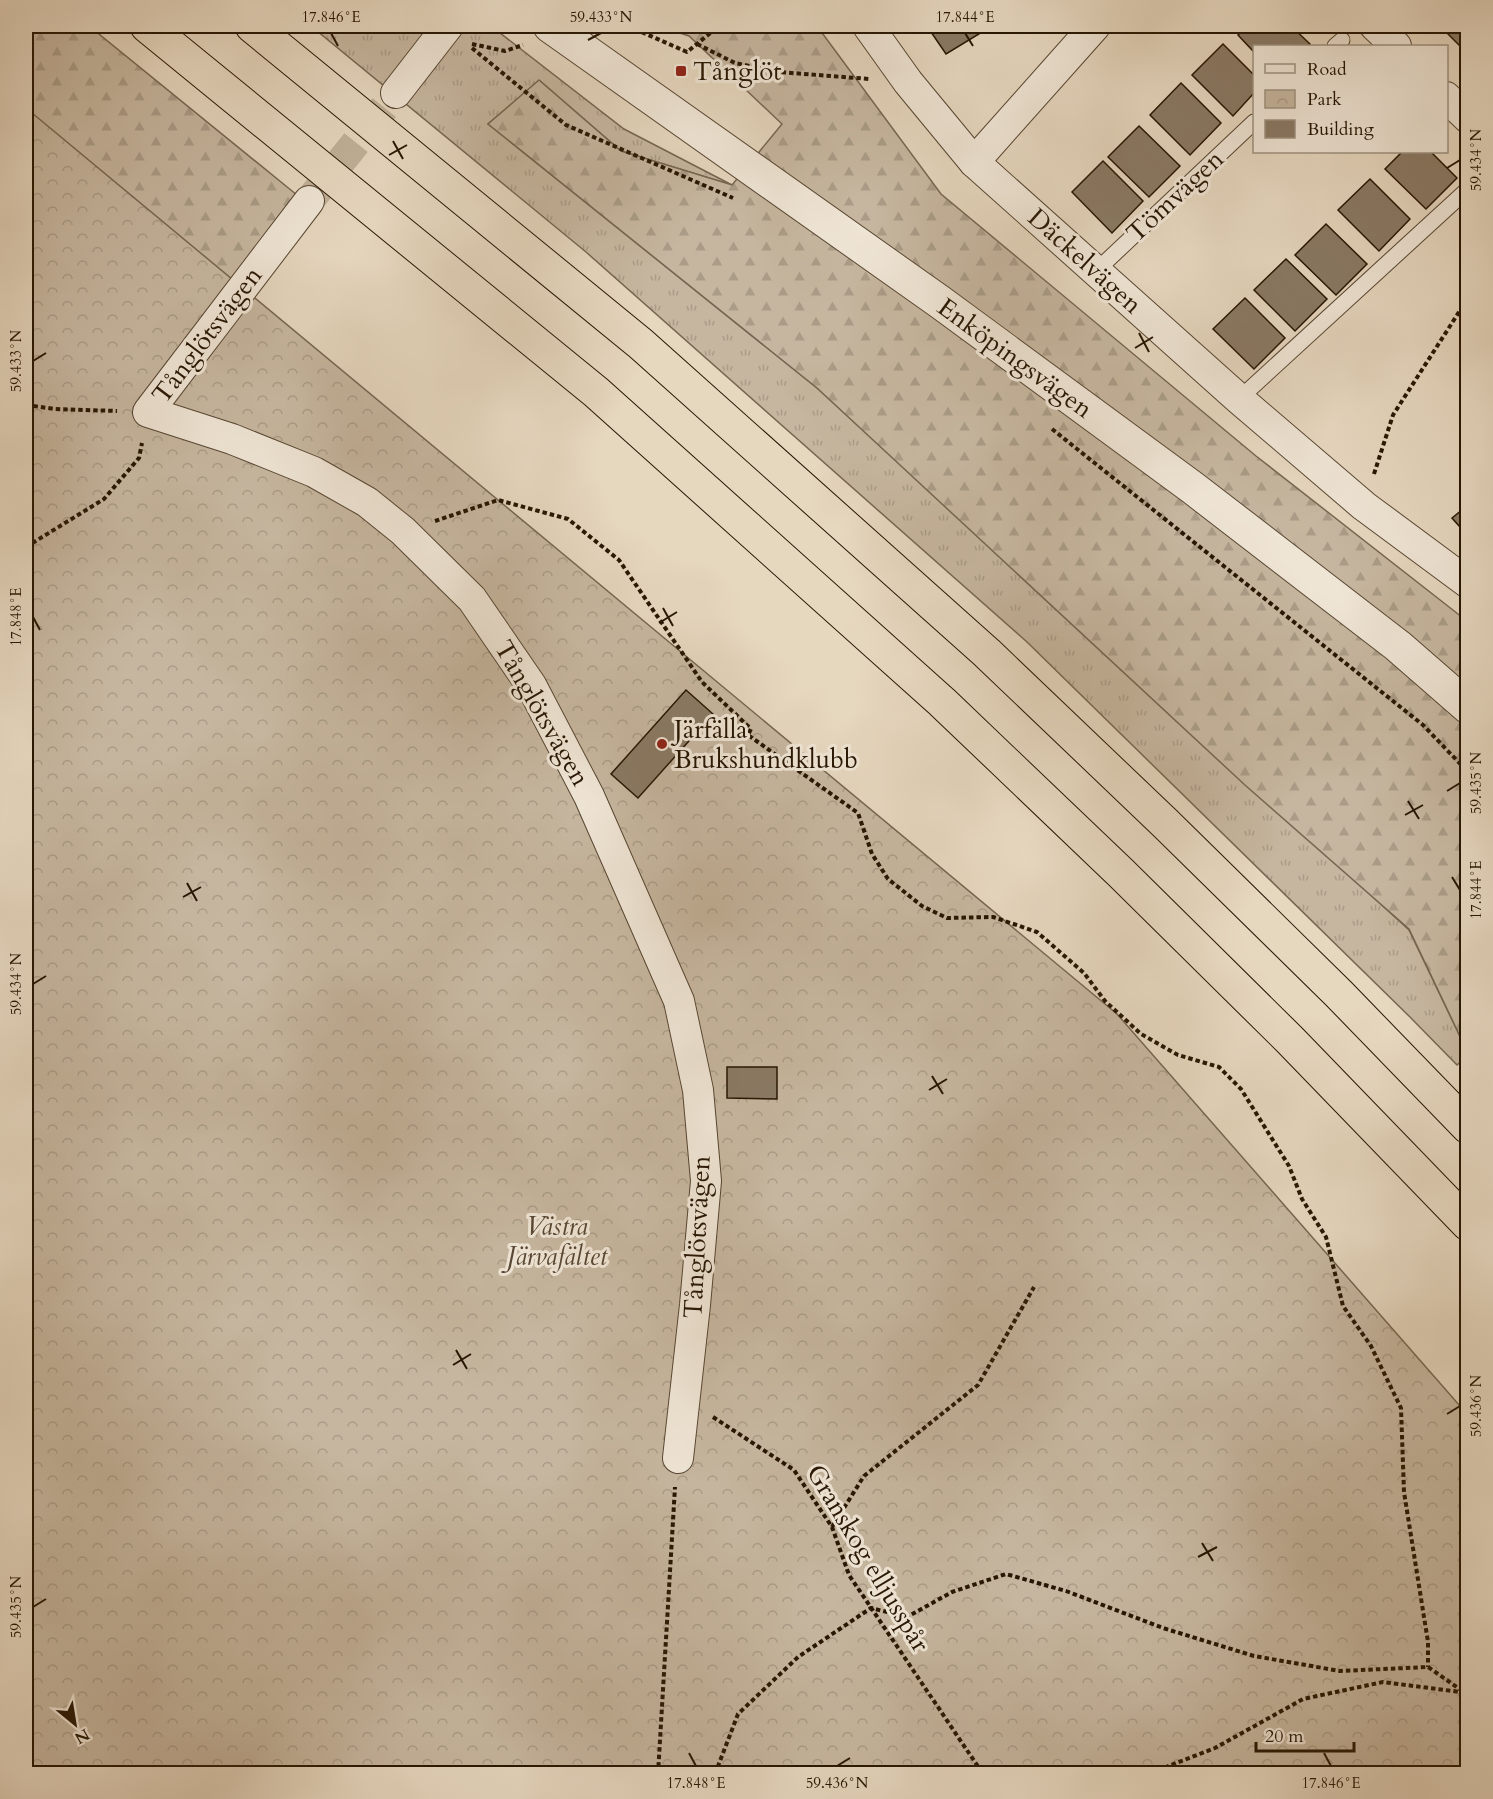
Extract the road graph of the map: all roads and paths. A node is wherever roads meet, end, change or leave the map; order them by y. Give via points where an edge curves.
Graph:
1 (147, 26) edge
2 (252, 26) edge
3 (448, 26) edge
4 (628, 26) edge
5 (719, 26) edge
6 (868, 26) edge
7 (1095, 26) edge
8 (1375, 26) edge
9 (554, 29) edge
10 (697, 44) junction
11 (1395, 45) edge
12 (908, 82) junction
13 (396, 93) tunnel mouth
14 (1448, 99) edge
15 (1467, 118) edge
16 (1253, 123) edge
17 (974, 162) junction
18 (1467, 189) edge
19 (736, 200) dead end
20 (309, 201) tunnel mouth
21 (1096, 271) junction
22 (1467, 298) edge
23 (1239, 399) junction
24 (26, 405) edge
25 (148, 412) junction
26 (1049, 426) dead end
27 (1364, 506) junction
28 (404, 531) junction
29 (26, 547) edge
30 (1467, 583) edge
31 (1467, 707) edge
32 (1467, 772) edge
33 (1467, 1127) edge
34 (1467, 1224) edge
35 (1034, 1287) dead end
36 (684, 1400) junction
37 (678, 1458) joint
38 (832, 1527) junction
39 (871, 1608) junction
40 (1428, 1667) junction
41 (1466, 1692) edge
42 (658, 1773) edge
43 (715, 1773) edge
44 (983, 1773) edge
45 (1120, 1773) edge

1 - 34 highway via 596,392 942,702 1290,1040
2 - 33 highway via 641,344 987,653 1339,994
3 - 13 street
4 - 10 path via 687,52
5 - 10 path
6 - 12 street, Däckelvägen
7 - 17 street
8 - 11 street
9 - 19 path via 505,51 466,43 566,125
9 - 31 street, Enköpingsvägen via 1193,488 1398,646
10 - 12 path via 735,63 779,72
12 - 17 street, Däckelvägen
14 - 15 street
16 - 21 lane, Tömvägen
17 - 21 street, Däckelvägen
18 - 23 lane
20 - 25 street, Tånglötsvägen
21 - 23 street, Däckelvägen
22 - 27 path via 1393,415
23 - 27 street, Däckelvägen
24 - 25 path
25 - 28 street, Tånglötsvägen via 232,439 314,472 367,502
25 - 29 path via 139,458 104,499
26 - 32 path via 1423,725
27 - 30 street, Däckelvägen
28 - 36 street, Tånglötsvägen via 472,599 531,685 590,796 681,1008 698,1090 706,1181
28 - 40 path via 498,500 568,519 619,560 702,682 751,729 748,735 858,813 872,854 888,879 922,906 947,918 993,917 1037,932 1084,973 1105,1001 1141,1034 1178,1055 1219,1067 1242,1089 1326,1237 1343,1306 1371,1346 1401,1408 1404,1492 1428,1642
35 - 38 path via 978,1385 864,1476
36 - 37 street, Tånglötsvägen
36 - 38 path, Granskog elljusspår via 794,1470
37 - 42 path
38 - 39 path, Granskog elljusspår via 849,1575
39 - 40 path via 908,1617 952,1592 1006,1574 1254,1656 1340,1671
39 - 43 path via 798,1657 738,1714
39 - 44 path, Granskog elljusspår
40 - 41 path
41 - 45 path via 1383,1682 1303,1699 1215,1748 1166,1767

